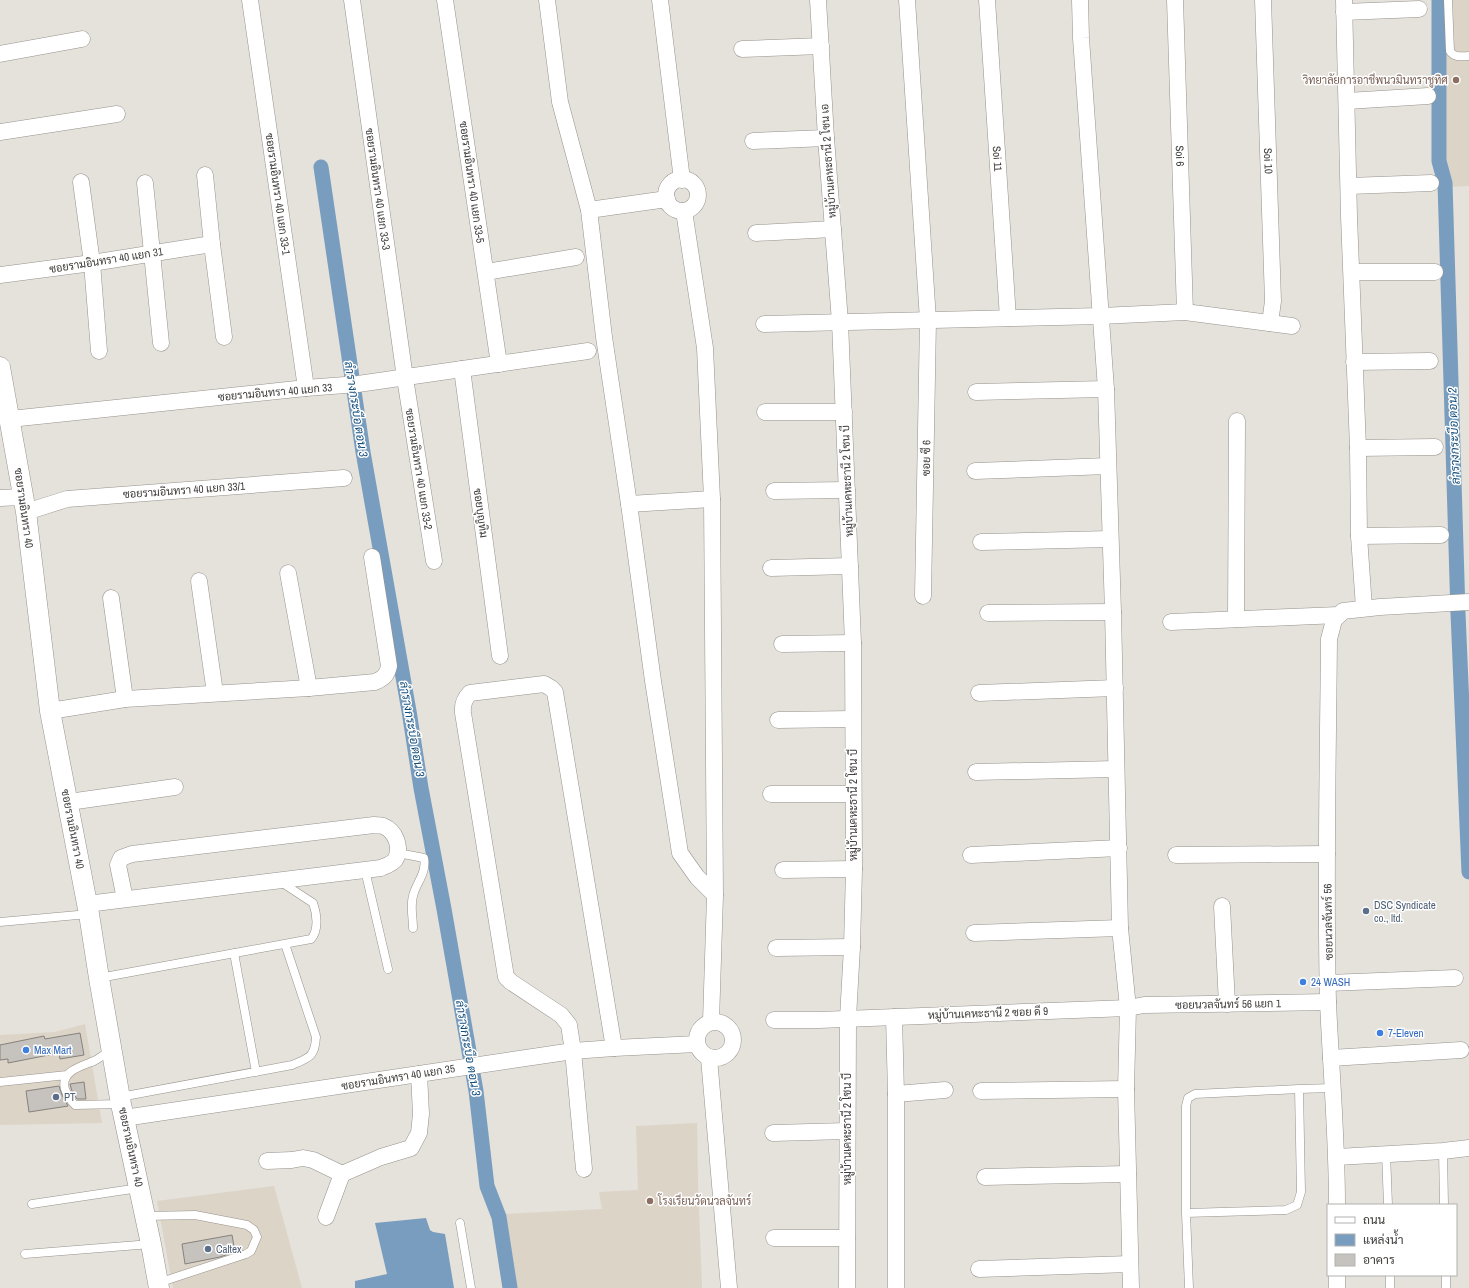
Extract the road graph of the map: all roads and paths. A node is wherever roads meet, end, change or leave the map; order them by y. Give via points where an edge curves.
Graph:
1 (250, 0) edge
2 (352, 0) edge
3 (445, 0) edge
4 (547, 0) edge
5 (660, 0) edge
6 (818, 0) edge
7 (907, 0) edge
8 (988, 0) edge
9 (1080, 0) edge
10 (1175, 0) edge
11 (1263, 0) edge
12 (1448, 0) edge
13 (1344, 6) edge
14 (1420, 9) dead end
15 (82, 39) dead end
16 (821, 46) junction
17 (742, 49) dead end
18 (0, 54) edge
19 (1469, 56) edge
20 (1428, 96) dead end
21 (1347, 100) junction
22 (117, 114) dead end
23 (0, 132) edge
24 (826, 138) junction
25 (754, 141) dead end
26 (205, 175) dead end
27 (682, 180) junction
28 (81, 182) dead end
29 (144, 183) dead end
30 (1431, 183) dead end
31 (1349, 186) junction
32 (666, 198) junction
33 (589, 210) junction
34 (684, 211) junction
35 (833, 229) junction
36 (756, 233) dead end
37 (212, 244) junction
38 (152, 253) junction
39 (576, 257) dead end
40 (92, 263) junction
41 (486, 272) junction
42 (1352, 272) junction
43 (1435, 272) dead end
44 (0, 275) edge
45 (1185, 312) junction
46 (1101, 316) junction
47 (1008, 318) junction
48 (928, 320) junction
49 (840, 322) junction
50 (1270, 323) junction
51 (764, 324) dead end
52 (1292, 326) dead end
53 (224, 337) dead end
54 (161, 343) dead end
55 (99, 351) dead end
56 (588, 351) dead end
57 (1430, 361) dead end
58 (1354, 362) junction
59 (499, 364) junction
60 (0, 367) edge
61 (462, 369) junction
62 (404, 378) junction
63 (306, 388) junction
64 (1106, 389) junction
65 (976, 392) dead end
66 (765, 412) dead end
67 (844, 412) junction
68 (10, 419) junction
69 (1237, 421) dead end
70 (1435, 447) dead end
71 (1358, 448) junction
72 (1108, 466) junction
73 (975, 471) dead end
74 (344, 478) dead end
75 (848, 490) junction
76 (774, 491) dead end
77 (0, 498) edge
78 (712, 499) junction
79 (24, 504) junction
80 (629, 504) junction
81 (1441, 535) dead end
82 (1359, 536) junction
83 (1110, 539) junction
84 (981, 542) dead end
85 (372, 557) dead end
86 (434, 561) dead end
87 (850, 566) junction
88 (771, 568) dead end
89 (288, 573) dead end
90 (199, 581) dead end
91 (924, 596) dead end
92 (112, 598) dead end
93 (1462, 602) edge
94 (1364, 608) junction
95 (1113, 612) junction
96 (988, 613) dead end
97 (1339, 615) junction
98 (1236, 619) junction
99 (1171, 622) dead end
100 (853, 643) junction
101 (782, 644) dead end
102 (500, 656) dead end
103 (309, 688) junction
104 (1115, 688) junction
105 (215, 693) junction
106 (978, 693) dead end
107 (125, 699) junction
108 (50, 711) junction
109 (852, 719) junction
110 (778, 720) dead end
111 (1116, 769) junction
112 (976, 772) dead end
113 (175, 787) dead end
114 (771, 794) dead end
115 (853, 794) junction
116 (68, 802) junction
117 (1119, 848) junction
118 (398, 853) junction
119 (1327, 854) junction
120 (971, 855) dead end
121 (1176, 855) dead end
122 (854, 868) junction
123 (365, 870) junction
124 (783, 870) dead end
125 (281, 881) junction
126 (715, 895) junction
127 (125, 898) junction
128 (1222, 906) dead end
129 (88, 909) junction
130 (0, 922) edge
131 (413, 928) dead end
132 (1120, 928) junction
133 (974, 933) dead end
134 (285, 944) junction
135 (852, 947) junction
136 (776, 948) dead end
137 (234, 953) junction
138 (388, 969) dead end
139 (99, 978) junction
140 (1455, 978) dead end
141 (1328, 983) junction
142 (1328, 1002) junction
143 (1227, 1004) junction
144 (1128, 1008) junction
145 (894, 1017) junction
146 (848, 1018) junction
147 (774, 1020) dead end
148 (711, 1022) junction
149 (697, 1044) junction
150 (614, 1048) junction
151 (1461, 1050) dead end
152 (573, 1051) junction
153 (112, 1052) junction
154 (709, 1058) junction
155 (1331, 1058) junction
156 (256, 1072) junction
157 (419, 1074) junction
158 (67, 1075) junction
159 (0, 1082) edge
160 (1333, 1088) junction
161 (1126, 1089) junction
162 (1299, 1089) junction
163 (945, 1090) dead end
164 (981, 1091) dead end
165 (896, 1094) junction
166 (122, 1106) junction
167 (847, 1131) junction
168 (773, 1133) dead end
169 (1469, 1148) edge
170 (1443, 1151) junction
171 (1386, 1153) junction
172 (1337, 1157) junction
173 (267, 1161) dead end
174 (584, 1169) dead end
175 (342, 1174) junction
176 (1128, 1174) junction
177 (985, 1177) dead end
178 (139, 1188) junction
179 (32, 1204) dead end
180 (1337, 1204) edge
181 (1388, 1204) edge
182 (1444, 1204) edge
183 (1186, 1213) junction
184 (145, 1216) junction
185 (326, 1217) dead end
186 (460, 1223) dead end
187 (774, 1238) dead end
188 (847, 1238) junction
189 (151, 1244) junction
190 (25, 1254) dead end
191 (1130, 1264) junction
192 (980, 1269) dead end
193 (1337, 1276) edge
194 (1390, 1276) edge
195 (1446, 1276) edge
196 (158, 1285) edge
197 (471, 1288) edge
198 (729, 1288) edge
199 (847, 1288) edge
200 (896, 1288) edge
201 (1131, 1288) edge
202 (1189, 1288) edge
203 (1337, 1288) edge
204 (1390, 1288) edge
205 (1446, 1288) edge

1 - 63 street, ซอยรามอินทรา 40 แยก 33-1
2 - 62 street, ซอยรามอินทรา 40 แยก 33-3
3 - 41 street, ซอยรามอินทรา 40 แยก 33-5
4 - 33 street via 560,102
5 - 27 street
6 - 16 street, หมู่บ้านเคหะธานี 2 โซน เอ
7 - 48 street, ซอย ซี 6
8 - 47 street, Soi 11
9 - 46 street
10 - 45 street, Soi 6
11 - 50 street, Soi 10 via 1273,301
12 - 19 lane via 1450,51 1457,56
13 - 14 street
13 - 21 street
15 - 18 street
16 - 17 street
16 - 24 street, หมู่บ้านเคหะธานี 2 โซน เอ
20 - 21 street
21 - 31 street
22 - 23 street
24 - 25 street
24 - 35 street, หมู่บ้านเคหะธานี 2 โซน เอ
26 - 37 street
27 - 32 street via 670,185
27 - 34 street via 691,183 698,195 692,207
28 - 40 street
29 - 38 street
30 - 31 street
31 - 42 street
32 - 33 street
32 - 34 street via 671,207
33 - 80 street via 604,337
34 - 78 street via 705,348
35 - 36 street
35 - 49 street, หมู่บ้านเคหะธานี 2 โซน เอ
37 - 38 street, ซอยรามอินทรา 40 แยก 31
37 - 53 street
38 - 40 street, ซอยรามอินทรา 40 แยก 31
38 - 54 street
39 - 41 street
40 - 44 street, ซอยรามอินทรา 40 แยก 31
40 - 55 street
41 - 59 street, ซอยรามอินทรา 40 แยก 33-5
42 - 43 street
42 - 58 street
45 - 46 street
45 - 50 street
46 - 47 street
46 - 64 street
47 - 48 street
48 - 49 street
48 - 91 street, ซอย ซี 6
49 - 51 street
49 - 67 street, หมู่บ้านเคหะธานี 2 โซน บี
50 - 52 street
56 - 59 street, ซอยรามอินทรา 40 แยก 33
57 - 58 street
58 - 71 street
59 - 61 street, ซอยรามอินทรา 40 แยก 33
60 - 68 street, ซอยรามอินทรา 40
61 - 62 street, ซอยรามอินทรา 40 แยก 33
61 - 102 street, ซอยบุญทิม
62 - 63 street, ซอยรามอินทรา 40 แยก 33
62 - 86 street, ซอยรามอินทรา 40 แยก 33-2
63 - 68 street, ซอยรามอินทรา 40 แยก 33
64 - 65 street
64 - 72 street
66 - 67 street
67 - 75 street, หมู่บ้านเคหะธานี 2 โซน บี
68 - 79 street, ซอยรามอินทรา 40
69 - 98 street
70 - 71 street
71 - 82 street
72 - 73 street
72 - 83 street
74 - 79 street, ซอยรามอินทรา 40 แยก 33/1
75 - 76 street
75 - 87 street, หมู่บ้านเคหะธานี 2 โซน บี
77 - 79 street, ซอยรามอินทรา 40 แยก 33/1
78 - 80 street
78 - 126 street
79 - 108 street, ซอยรามอินทรา 40
80 - 126 street via 680,852 697,877
81 - 82 street
82 - 94 street
83 - 84 street
83 - 95 street
85 - 103 street via 389,666 387,672 375,682
87 - 88 street
87 - 100 street, หมู่บ้านเคหะธานี 2 โซน บี
89 - 103 street
90 - 105 street
92 - 107 street
93 - 94 street
94 - 97 street via 1343,611
95 - 96 street
95 - 104 street
97 - 98 street
97 - 119 street, ซอยนวลจันทร์ 56 via 1334,620 1329,639
98 - 99 street
100 - 101 street
100 - 109 street, หมู่บ้านเคหะธานี 2 โซน บี
103 - 105 street
104 - 106 street
104 - 111 street
105 - 107 street
107 - 108 street
108 - 116 street, ซอยรามอินทรา 40
109 - 110 street
109 - 115 street, หมู่บ้านเคหะธานี 2 โซน บี
111 - 112 street
111 - 117 street
113 - 116 street
114 - 115 street
115 - 122 street, หมู่บ้านเคหะธานี 2 โซน บี
116 - 129 street, ซอยรามอินทรา 40
117 - 120 street
117 - 132 street
118 - 123 street via 394,861 381,868
118 - 127 street via 395,836 390,830 382,825 374,825 132,854 121,858 118,865
118 - 131 lane via 424,858 426,866 413,894
119 - 121 street
119 - 141 street, ซอยนวลจันทร์ 56
122 - 124 street
122 - 135 street, หมู่บ้านเคหะธานี 2 โซน บี
123 - 125 street
123 - 138 lane
125 - 127 street
125 - 134 lane via 313,903 316,926 315,935 311,939
126 - 148 street
127 - 129 street
128 - 143 street
129 - 130 lane
129 - 139 street, ซอยรามอินทรา 40
132 - 133 street
132 - 144 street
134 - 137 lane
134 - 156 lane via 316,1037 316,1047 307,1059 292,1065
135 - 136 street
135 - 146 street, หมู่บ้านเคหะธานี 2 โซน บี
137 - 139 lane
137 - 156 lane
139 - 153 street, ซอยรามอินทรา 40
140 - 141 street
141 - 142 street, ซอยนวลจันทร์ 56
142 - 143 street, ซอยนวลจันทร์ 56 แยก 1
142 - 155 street, ซอยนวลจันทร์ 56
143 - 144 street, ซอยนวลจันทร์ 56 แยก 1 via 1144,1005
144 - 145 street, หมู่บ้านเคหะธานี 2 ซอย ดี 9
144 - 161 street
145 - 146 street, หมู่บ้านเคหะธานี 2 ซอย ดี 9
145 - 165 street
146 - 147 street, หมู่บ้านเคหะธานี 2 ซอย ดี 9
146 - 167 street, หมู่บ้านเคหะธานี 2 โซน บี
148 - 149 street via 701,1028
148 - 154 street via 724,1024 729,1028 733,1041 728,1053 716,1059
149 - 150 street, ซอยรามอินทรา 40 แยก 35
149 - 154 street via 703,1055
150 - 152 street, ซอยรามอินทรา 40 แยก 35
150 - 152 street via 555,692 544,684 470,693 462,706 506,977 561,1014 569,1025
151 - 155 street
152 - 157 street, ซอยรามอินทรา 40 แยก 35
152 - 174 street
153 - 158 lane
153 - 166 street, ซอยรามอินทรา 40
154 - 198 street
155 - 160 street, ซอยนวลจันทร์ 56
156 - 166 lane
157 - 166 street, ซอยรามอินทรา 40 แยก 35
157 - 175 street via 420,1126 411,1148 381,1157
158 - 159 lane
158 - 166 lane via 64,1085 75,1105
160 - 162 lane
160 - 172 street, ซอยนวลจันทร์ 56
161 - 164 street
161 - 176 street
162 - 183 lane via 1195,1094 1188,1098
162 - 183 lane via 1301,1192 1297,1205 1286,1210
163 - 165 street
165 - 200 street
166 - 178 street, ซอยรามอินทรา 40
167 - 168 street
167 - 188 street, หมู่บ้านเคหะธานี 2 โซน บี
169 - 170 street
170 - 171 street
170 - 182 lane
171 - 172 street
171 - 181 lane
172 - 180 street, ซอยนวลจันทร์ 56
173 - 175 street via 303,1158
175 - 185 street
176 - 177 street
176 - 191 street
178 - 179 lane
178 - 184 street, ซอยรามอินทรา 40
183 - 202 lane
184 - 189 street, ซอยรามอินทรา 40
184 - 196 lane via 195,1215 246,1225 254,1230 256,1237 251,1251 246,1254
186 - 197 lane
187 - 188 street
188 - 199 street, หมู่บ้านเคหะธานี 2 โซน บี
189 - 190 lane
189 - 196 street, ซอยรามอินทรา 40
191 - 192 street
191 - 201 street
193 - 203 street
194 - 204 lane
195 - 205 lane

